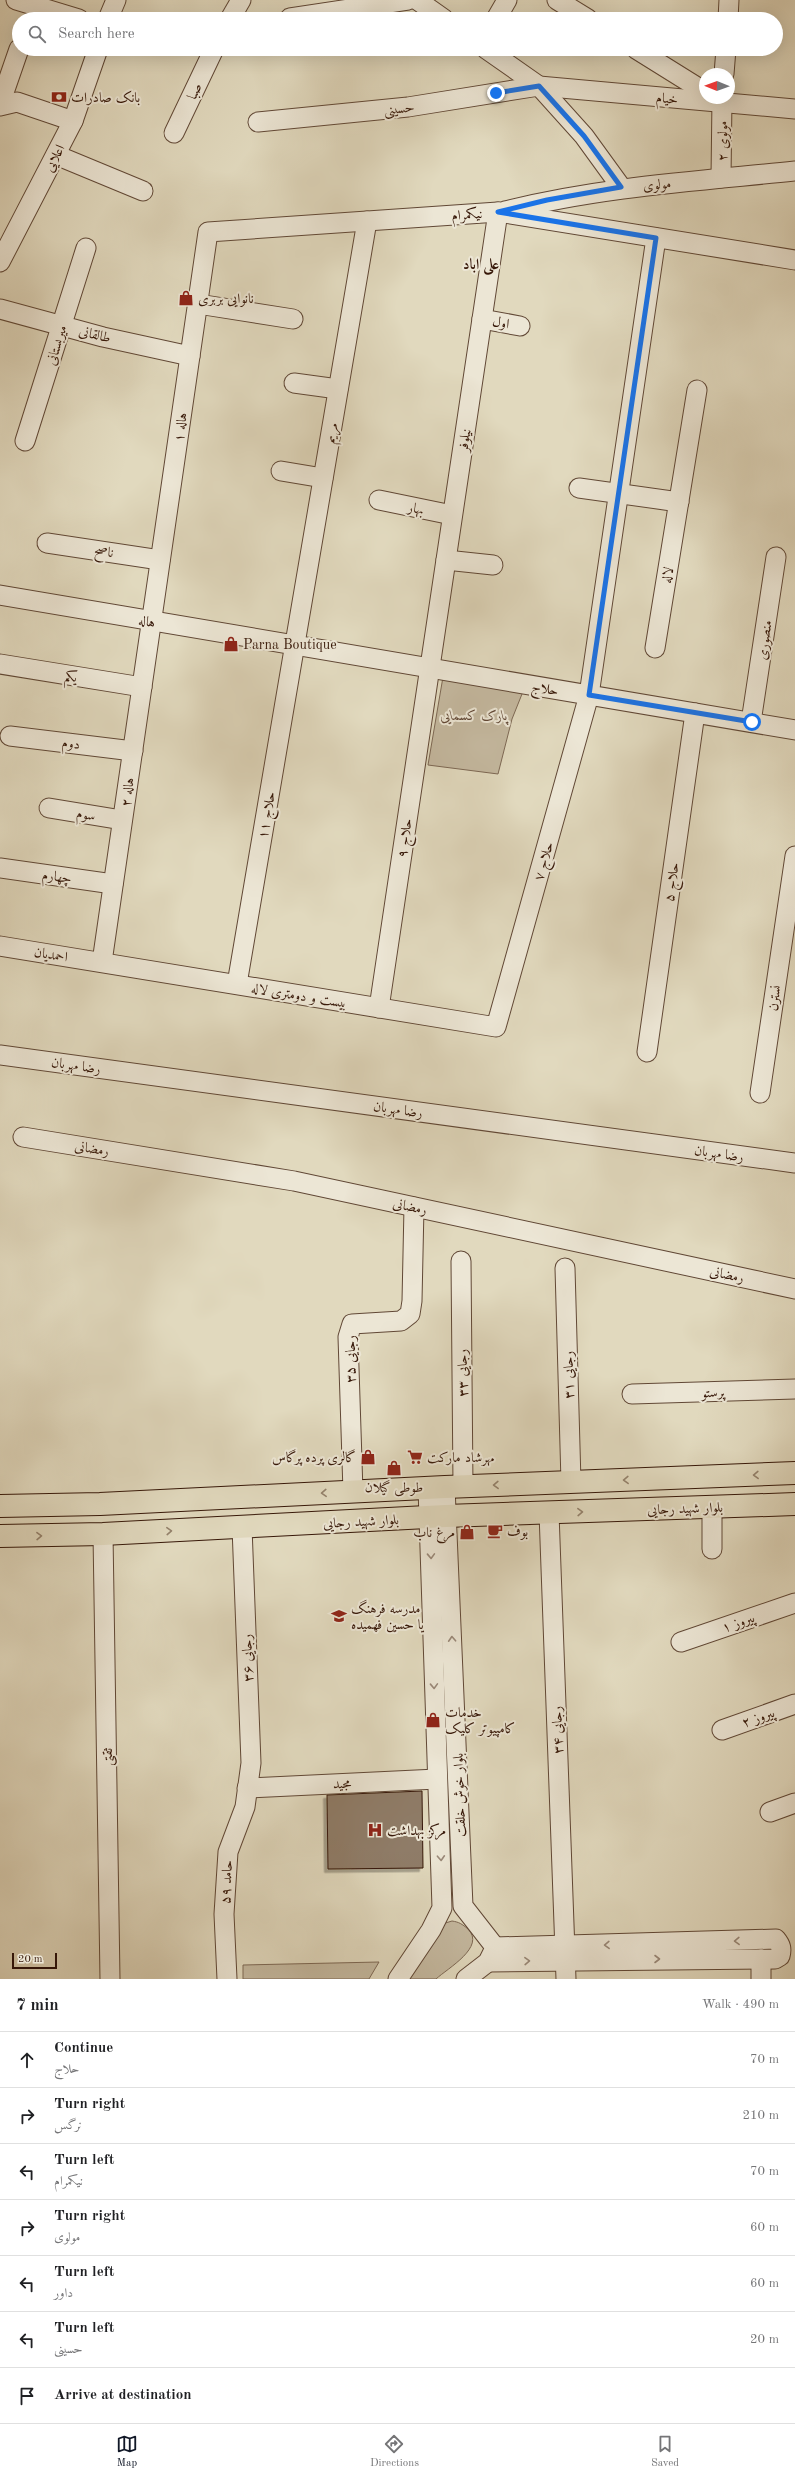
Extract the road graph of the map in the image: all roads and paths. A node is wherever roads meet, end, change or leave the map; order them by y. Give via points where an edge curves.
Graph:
1 (16, 0) edge
2 (116, 0) edge
3 (241, 0) edge
4 (408, 0) edge
5 (417, 0) edge
6 (507, 0) edge
7 (557, 0) edge
8 (32, 12) edge
9 (111, 12) edge
10 (234, 12) edge
11 (329, 12) edge
12 (434, 12) edge
13 (500, 12) edge
14 (577, 12) edge
15 (17, 56) edge
16 (96, 56) edge
17 (211, 56) edge
18 (496, 56) edge
19 (647, 56) edge
20 (725, 56) edge
21 (724, 68) edge
22 (539, 86) junction
23 (699, 88) edge
24 (699, 98) edge
25 (735, 102) edge
26 (719, 104) edge
27 (0, 105) edge
28 (795, 110) edge
29 (73, 121) junction
30 (258, 122) dead end
31 (174, 133) dead end
32 (56, 155) junction
33 (795, 171) edge
34 (721, 178) junction
35 (621, 187) junction
36 (143, 191) dead end
37 (498, 212) junction
38 (367, 221) junction
39 (208, 232) joint
40 (656, 238) junction
41 (86, 248) dead end
42 (795, 260) edge
43 (0, 262) edge
44 (198, 304) junction
45 (0, 309) edge
46 (293, 319) dead end
47 (482, 319) junction
48 (62, 326) junction
49 (520, 326) dead end
50 (190, 356) junction
51 (294, 383) dead end
52 (338, 389) junction
53 (697, 390) dead end
54 (25, 441) dead end
55 (281, 472) dead end
56 (323, 478) junction
57 (579, 488) dead end
58 (618, 495) junction
59 (379, 500) dead end
60 (679, 502) junction
61 (452, 516) junction
62 (47, 543) dead end
63 (776, 557) dead end
64 (160, 560) junction
65 (446, 560) junction
66 (492, 565) dead end
67 (0, 595) edge
68 (152, 622) junction
69 (295, 646) junction
70 (655, 648) dead end
71 (0, 664) edge
72 (430, 668) junction
73 (142, 687) junction
74 (589, 695) junction
75 (695, 713) junction
76 (752, 722) junction
77 (795, 730) edge
78 (10, 736) dead end
79 (133, 751) junction
80 (49, 808) dead end
81 (122, 820) junction
82 (795, 856) edge
83 (0, 868) edge
84 (113, 884) junction
85 (0, 946) edge
86 (102, 962) junction
87 (237, 984) junction
88 (379, 1008) junction
89 (496, 1027) joint
90 (646, 1052) dead end
91 (0, 1055) edge
92 (760, 1093) dead end
93 (23, 1137) dead end
94 (795, 1164) edge
95 (414, 1206) junction
96 (461, 1261) dead end
97 (565, 1268) dead end
98 (795, 1289) edge
99 (795, 1389) edge
100 (632, 1394) dead end
101 (795, 1474) edge
102 (571, 1482) junction
103 (445, 1487) junction
104 (353, 1492) junction
105 (795, 1504) edge
106 (0, 1506) edge
107 (712, 1507) junction
108 (549, 1513) junction
109 (438, 1517) junction
110 (242, 1527) junction
111 (103, 1534) junction
112 (0, 1538) edge
113 (712, 1549) dead end
114 (795, 1603) edge
115 (681, 1642) dead end
116 (795, 1704) edge
117 (722, 1730) dead end
118 (437, 1779) junction
119 (247, 1788) junction
120 (795, 1803) edge
121 (770, 1812) dead end
122 (463, 1906) junction
123 (442, 1908) junction
124 (565, 1953) junction
125 (492, 1954) junction
126 (761, 1959) junction
127 (110, 1979) edge
128 (227, 1979) edge
129 (398, 1979) edge
130 (466, 1979) edge
131 (566, 1979) edge
132 (761, 1979) edge

1 - 8 street
2 - 9 street
3 - 10 street
4 - 11 street
5 - 12 street
6 - 13 street
7 - 14 street
15 - 27 street
16 - 29 street, اعلایی
17 - 31 street, صبا
18 - 22 street
19 - 23 street
20 - 21 street
22 - 24 street, خیام
22 - 30 street, حسینی via 408,107
22 - 35 street via 584,136
25 - 28 street, خیام
26 - 34 street, مولوی ۲
27 - 29 street via 17,102
29 - 32 street, اعلایی
32 - 36 street
32 - 43 street, اعلایی
33 - 34 street, مولوی
34 - 35 street, مولوی
35 - 37 street, مولوی
37 - 38 street, نیکمرام
37 - 40 street, نیکمرام
37 - 47 street, نیلوفر
38 - 39 street, نیکمرام
38 - 52 street, مریم
39 - 44 street, هاله ۱
40 - 42 street, نیکمرام
40 - 58 street, حلاج ۷
41 - 48 street, میربستانی
44 - 46 street
44 - 50 street, هاله ۱
45 - 48 street, طالقانی
47 - 49 street, اول
47 - 61 street, نیلوفر
48 - 50 street, طالقانی
48 - 54 street, میربستانی
50 - 64 street, هاله ۱
51 - 52 street
52 - 56 street, مریم
53 - 60 street, لاله
55 - 56 street
56 - 69 street, مریم
57 - 58 street
58 - 60 street
58 - 74 street, حلاج ۷
59 - 61 street, بهار
60 - 70 street, لاله
61 - 65 street, نیلوفر
62 - 64 street, ناصح
63 - 76 street, منصوری
64 - 68 street, هاله ۱
65 - 66 street
65 - 72 street, نیلوفر
67 - 68 street, هاله
68 - 69 street, هاله
68 - 73 street, هاله ۲
69 - 72 street, حلاج
69 - 87 street, حلاج ۱۱
71 - 73 street, یکم
72 - 74 street, حلاج
72 - 88 street, حلاج ۹
73 - 79 street, هاله ۲
74 - 75 street, حلاج
74 - 89 street, حلاج ۷
75 - 76 street, حلاج
75 - 90 street, حلاج ۵
76 - 77 street, حلاج
78 - 79 street, دوم
79 - 81 street, هاله ۲
80 - 81 street, سوم
81 - 84 street, هاله ۲
82 - 92 street, نسترن
83 - 84 street, چهارم
84 - 86 street, هاله ۲
85 - 86 street, احمدیان
86 - 87 street, بیست و دومتری لاله
87 - 88 street, بیست و دومتری لاله
88 - 89 street, بیست و دومتری لاله
91 - 94 street, رضا مهربان
93 - 95 street, رمضانی via 294,1181
95 - 98 street, رمضانی
95 - 104 street, رجایی ۳۵ via 410,1314 401,1322 352,1324 348,1337
96 - 103 street, رجایی ۳۳
97 - 102 street, رجایی ۳۱
99 - 100 street, پرستو
101 -> 102 main road
102 -> 103 main road
103 - 104 main road
103 - 109 street, رجایی ۳۳
104 -> 106 main road
105 - 107 main road, بلوار شهید رجایی
108 -> 107 main road, بلوار شهید رجایی
107 - 113 street
108 - 109 main road, بلوار شهید رجایی
108 - 124 street, رجایی ۳۴
109 - 110 main road, بلوار شهید رجایی
109 -> 118 street, بلوار خوش خلقت
122 -> 109 street, بلوار خوش خلقت
111 -> 110 main road, بلوار شهید رجایی
110 - 119 street, رجایی ۳۶ via 251,1763
112 -> 111 main road, بلوار شهید رجایی
111 - 127 street, ثقتی
114 - 115 street, پیروز ۱
116 - 117 street, پیروز ۲
118 - 119 street, مجید
118 -> 123 street, بلوار خوش خلقت
119 - 128 street, حامد ۵۹ via 245,1807 228,1852 224,1914
120 - 121 street
122 - 123 street
122 - 125 street
123 - 129 street, بلوار خوش خلقت via 431,1930
124 - 125 street
124 -> 126 street
126 -> 124 street via 775,1960 780,1956 780,1943 776,1939
124 - 131 street, رجایی ۳۴
125 - 130 street
126 - 132 street

